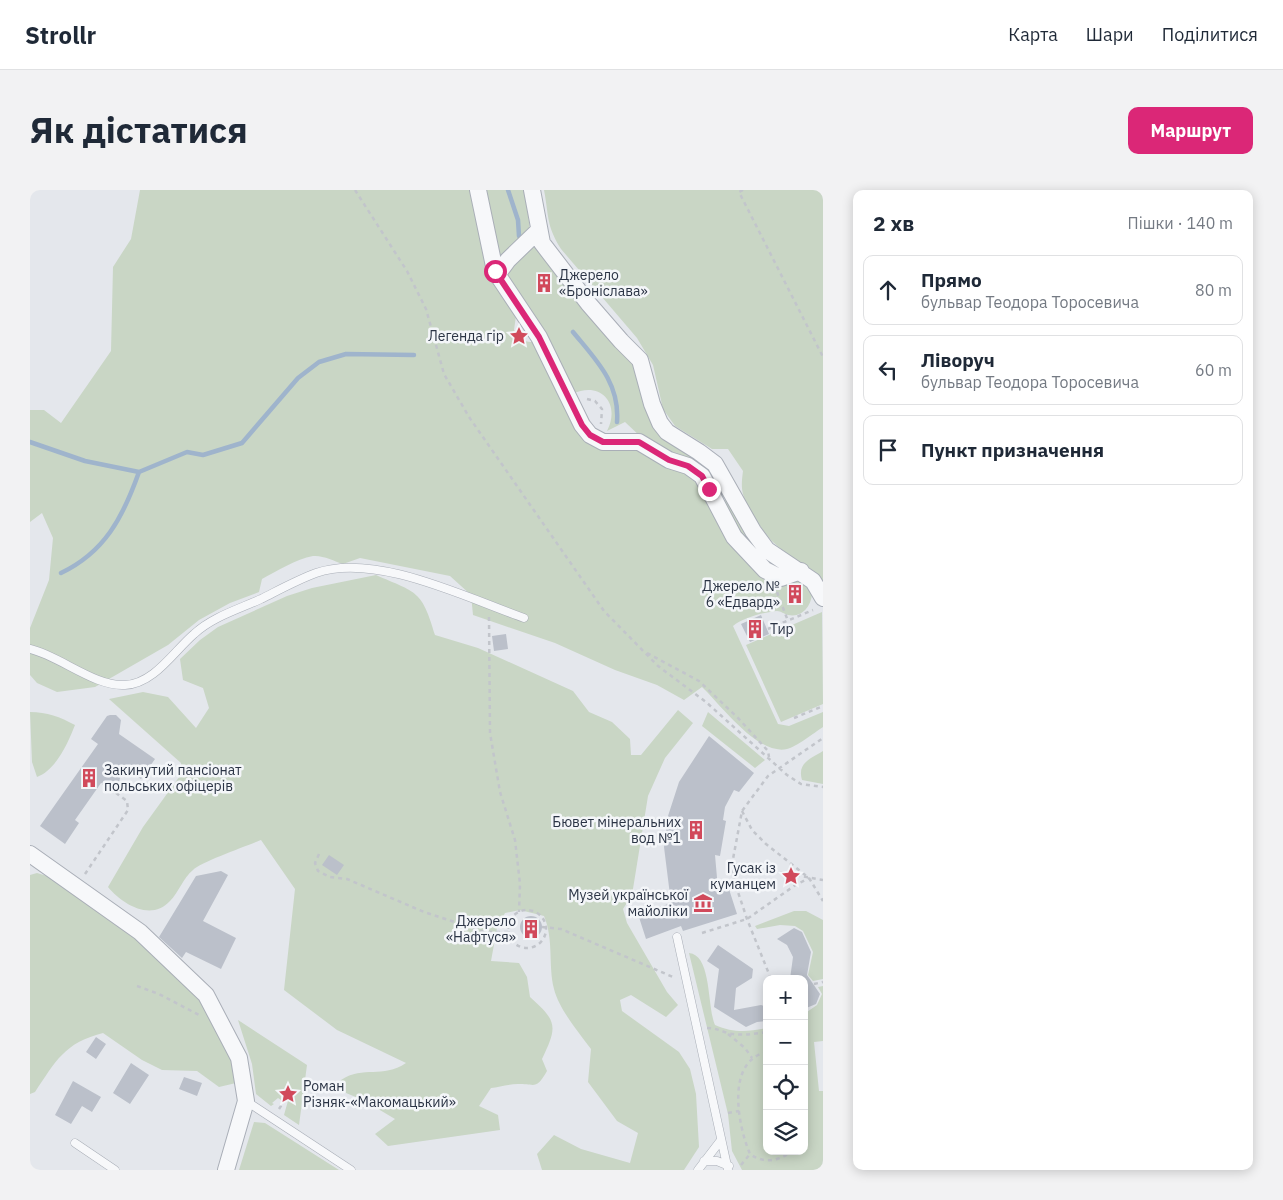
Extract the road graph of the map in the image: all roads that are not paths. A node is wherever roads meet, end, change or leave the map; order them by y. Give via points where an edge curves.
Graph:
1 (478, 190) edge
2 (532, 190) edge
3 (538, 231) junction
4 (497, 275) junction
5 (801, 571) junction
6 (819, 604) edge
7 (524, 618) dead end
8 (30, 650) edge
9 (30, 854) edge
10 (677, 937) dead end
11 (246, 1101) junction
12 (721, 1140) junction
13 (74, 1144) dead end
14 (704, 1161) junction
15 (731, 1169) edge
16 (115, 1170) edge
17 (226, 1170) edge
18 (351, 1170) edge
19 (698, 1170) edge

1 - 4 street
2 - 3 street
3 - 4 street
3 - 5 street via 542,243 588,303 640,360 656,414 667,432 715,464 767,550
4 - 5 street via 539,337 590,435 603,442 639,442 669,460 688,466 702,476 734,537 764,570 781,578
5 - 6 street via 813,580
7 - 8 lane via 415,579 377,569 351,568 317,572 211,622 195,633 158,670 139,682 126,685 109,683
9 - 11 street via 140,932 206,995 239,1058
10 - 12 lane
11 - 17 street
11 - 18 lane
12 - 14 lane
12 - 15 lane
13 - 16 lane
14 - 15 lane via 717,1161
14 - 19 lane

